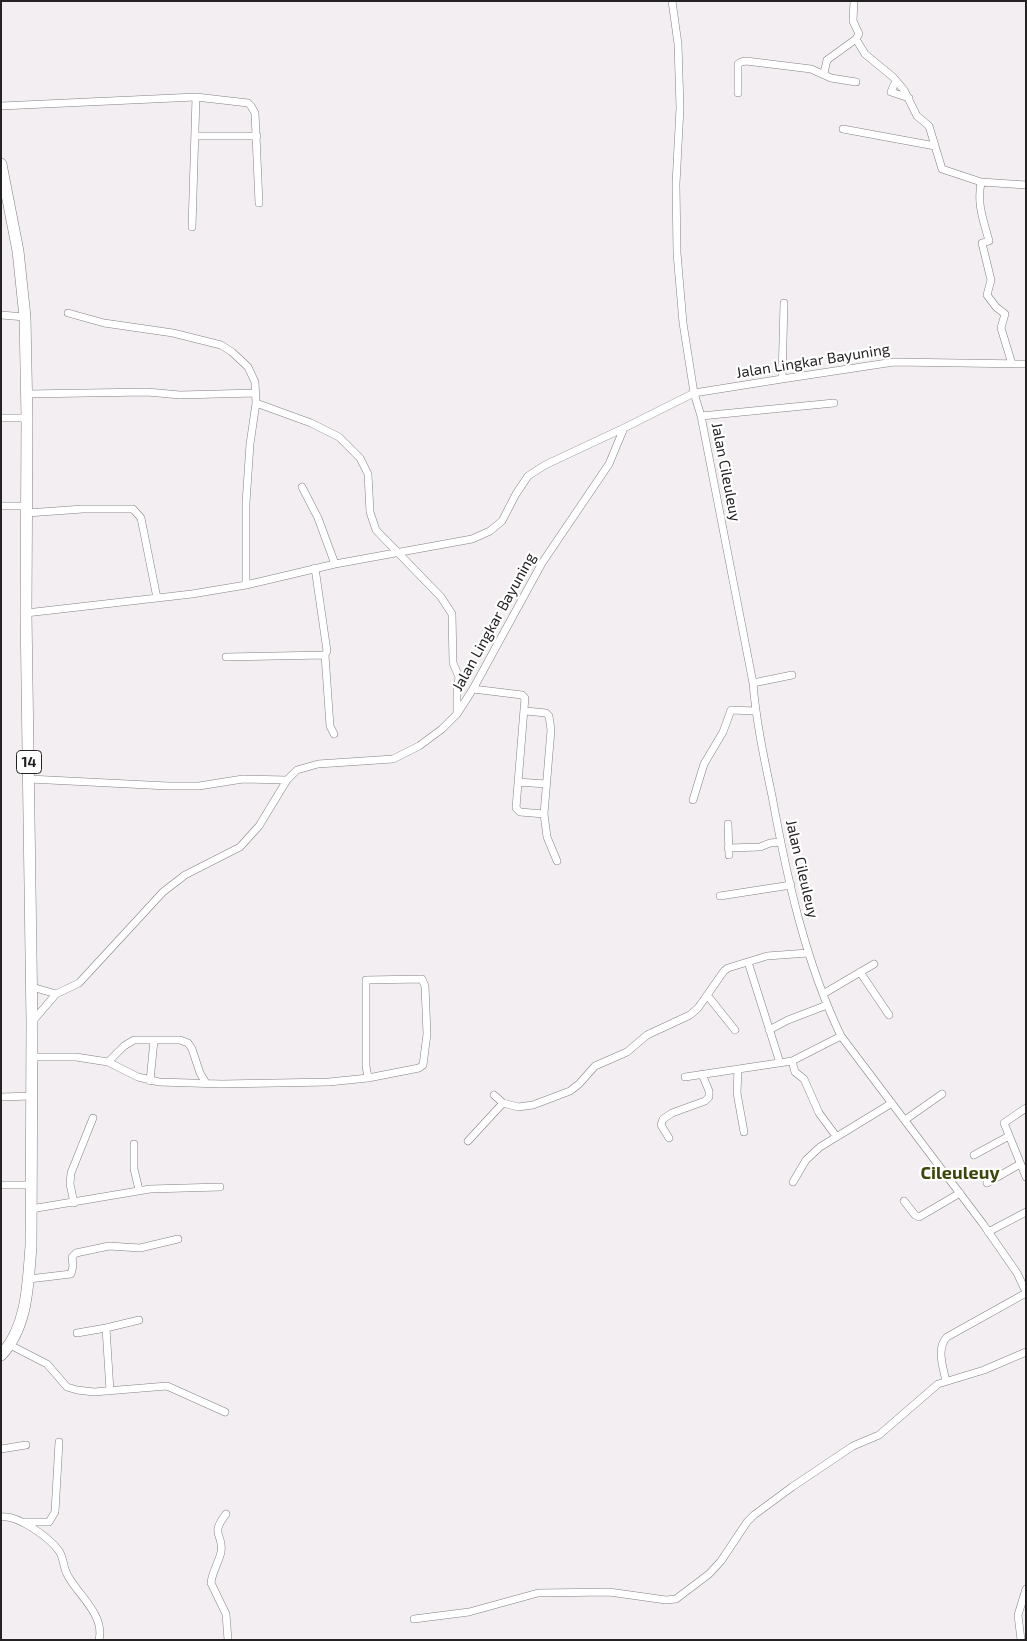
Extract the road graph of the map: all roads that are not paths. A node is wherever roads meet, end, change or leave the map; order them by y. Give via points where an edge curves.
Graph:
1 (672, 1) edge
2 (854, 1) edge
3 (856, 39) junction
4 (824, 73) junction
5 (856, 82) dead end
6 (894, 85) dead end
7 (738, 92) dead end
8 (196, 97) junction
9 (909, 98) junction
10 (1, 106) edge
11 (843, 129) dead end
12 (195, 136) junction
13 (256, 136) junction
14 (936, 146) junction
15 (1, 164) edge
16 (981, 182) junction
17 (1026, 184) edge
18 (4, 188) edge
19 (259, 203) dead end
20 (192, 227) dead end
21 (784, 303) dead end
22 (68, 313) dead end
23 (1, 315) edge
24 (25, 317) junction
25 (1012, 364) junction
26 (1026, 364) edge
27 (782, 379) junction
28 (256, 393) junction
29 (694, 393) junction
30 (26, 394) junction
31 (256, 404) junction
32 (834, 404) dead end
33 (701, 416) junction
34 (1, 418) edge
35 (27, 418) junction
36 (624, 428) junction
37 (302, 487) dead end
38 (1, 506) edge
39 (27, 510) junction
40 (396, 552) junction
41 (335, 564) junction
42 (315, 568) junction
43 (246, 585) junction
44 (158, 598) junction
45 (26, 613) junction
46 (325, 655) junction
47 (226, 657) dead end
48 (792, 675) dead end
49 (753, 683) junction
50 (473, 689) junction
51 (524, 709) junction
52 (755, 711) junction
53 (457, 714) junction
54 (334, 734) dead end
55 (29, 779) junction
56 (287, 780) junction
57 (518, 782) junction
58 (546, 784) junction
59 (692, 800) dead end
60 (544, 814) junction
61 (728, 824) dead end
62 (780, 842) junction
63 (558, 861) dead end
64 (791, 885) junction
65 (720, 896) dead end
66 (808, 953) junction
67 (748, 962) junction
68 (874, 964) dead end
69 (860, 972) junction
70 (32, 987) junction
71 (56, 994) junction
72 (823, 994) junction
73 (707, 995) junction
74 (827, 1005) junction
75 (889, 1015) dead end
76 (32, 1022) junction
77 (735, 1030) dead end
78 (769, 1030) junction
79 (841, 1036) junction
80 (154, 1040) junction
81 (31, 1057) junction
82 (792, 1061) junction
83 (108, 1062) junction
84 (780, 1063) junction
85 (738, 1069) junction
86 (702, 1074) junction
87 (685, 1077) dead end
88 (368, 1078) junction
89 (150, 1081) junction
90 (206, 1083) junction
91 (942, 1094) dead end
92 (494, 1095) dead end
93 (1, 1096) edge
94 (31, 1096) junction
95 (502, 1102) junction
96 (892, 1103) junction
97 (1026, 1108) edge
98 (93, 1118) dead end
99 (905, 1120) junction
100 (744, 1132) dead end
101 (836, 1136) junction
102 (1009, 1136) junction
103 (669, 1138) dead end
104 (468, 1141) dead end
105 (134, 1144) dead end
106 (974, 1155) dead end
107 (1020, 1164) junction
108 (1026, 1177) edge
109 (793, 1182) dead end
110 (988, 1184) dead end
111 (1, 1185) edge
112 (31, 1185) junction
113 (220, 1187) dead end
114 (139, 1190) junction
115 (960, 1193) junction
116 (904, 1201) dead end
117 (74, 1202) junction
118 (31, 1209) junction
119 (1026, 1212) edge
120 (988, 1232) junction
121 (178, 1238) dead end
122 (29, 1279) junction
123 (1026, 1292) edge
124 (139, 1320) dead end
125 (106, 1328) junction
126 (77, 1332) dead end
127 (10, 1345) junction
128 (1026, 1352) edge
129 (1, 1355) edge
130 (946, 1381) junction
131 (110, 1391) junction
132 (225, 1412) dead end
133 (59, 1442) dead end
134 (26, 1444) dead end
135 (1, 1449) edge
136 (226, 1514) dead end
137 (1, 1517) edge
138 (24, 1522) junction
139 (1026, 1589) edge
140 (414, 1619) dead end
141 (99, 1640) edge
142 (228, 1640) edge
143 (1021, 1640) edge

1 - 29 street, Jalan Cileuleuy via 678,44 680,108 677,253
2 - 3 street via 854,22 859,34
3 - 4 street via 831,56
3 - 9 street via 865,54 893,77
4 - 5 street via 831,78
4 - 7 street via 784,65 740,62 737,68
6 - 9 street via 891,92
8 - 10 street
8 - 12 street
8 - 13 street via 243,102 251,106 255,113
9 - 14 street via 917,116 930,126
11 - 14 street
12 - 13 street
12 - 20 street
13 - 19 street
14 - 16 street via 942,170
15 - 18 highway, 14
16 - 17 street
16 - 25 street via 978,197 989,241 982,243 991,280 988,294 1005,314 1001,328
18 - 24 highway, 14 via 18,251
21 - 27 street
22 - 28 street via 221,345 248,367 256,382
23 - 24 street
24 - 30 highway, 14
25 - 26 street, Jalan Lingkar Bayuning
25 - 27 street, Jalan Lingkar Bayuning via 894,362
27 - 29 street, Jalan Lingkar Bayuning
28 - 30 street
28 - 31 street
29 - 33 street, Jalan Cileuleuy
29 - 36 street, Jalan Lingkar Bayuning
30 - 35 highway, 14
31 - 40 street via 312,423 339,437 360,458 369,482 372,523
31 - 43 street via 246,503
32 - 33 street
33 - 49 street, Jalan Cileuleuy
34 - 35 street
35 - 39 highway, 14
36 - 40 street via 528,476 502,521 490,531 472,539
36 - 50 street, Jalan Lingkar Bayuning via 610,464 542,563
37 - 41 street
38 - 39 street
39 - 44 street via 133,509 141,518
39 - 45 highway, 14
40 - 41 street
40 - 53 street via 441,597 452,614 453,663 459,677
41 - 42 street
42 - 43 street
42 - 46 street
43 - 44 street
44 - 45 street
45 - 55 highway, 14
46 - 47 street
46 - 54 street via 330,726
48 - 49 street
49 - 52 street, Jalan Cileuleuy
50 - 51 street via 522,695 525,698
50 - 53 street, Jalan Lingkar Bayuning
51 - 57 street
51 - 58 street via 546,713 551,721
52 - 59 street via 731,710 723,732 704,764
52 - 62 street, Jalan Cileuleuy
53 - 56 street, Jalan Lingkar Bayuning via 419,746 393,759 318,764 297,770
55 - 56 street via 191,786 243,779
55 - 70 highway, 14
56 - 71 street, Jalan Lingkar Bayuning via 259,826 240,847 185,875 162,892 79,983
57 - 58 street
57 - 60 street via 517,810
58 - 60 street
60 - 63 street via 547,837
61 - 62 street via 729,852
62 - 64 street, Jalan Cileuleuy
64 - 65 street
64 - 66 street, Jalan Cileuleuy
66 - 67 street via 768,956
66 - 72 street, Jalan Cileuleuy
67 - 73 street via 724,971
67 - 78 street
68 - 69 street
69 - 72 street
69 - 75 street
70 - 71 street
70 - 76 highway, 14
71 - 76 street, Jalan Lingkar Bayuning
72 - 74 street, Jalan Cileuleuy
73 - 77 street
73 - 95 street via 690,1015 647,1035 627,1052 596,1066 570,1091 526,1106
74 - 78 street
74 - 79 street, Jalan Cileuleuy
76 - 81 highway, 14
78 - 84 street
79 - 82 street
79 - 96 street, Jalan Cileuleuy
80 - 83 street via 129,1042
80 - 89 street
80 - 90 street via 188,1043
81 - 83 street via 76,1057
81 - 94 highway, 14
82 - 84 street
82 - 101 street via 819,1113
83 - 89 street
84 - 85 street
85 - 86 street
85 - 100 street via 737,1093
86 - 87 street
86 - 103 street via 709,1098 663,1118 661,1125
88 - 88 street via 366,980 422,979 427,1034 423,1065
88 - 90 street via 329,1082
89 - 90 street
91 - 99 street
92 - 95 street
93 - 94 street
94 - 112 highway, 14
95 - 104 street
96 - 99 street, Jalan Cileuleuy
96 - 101 street
97 - 102 street via 1004,1123
98 - 117 street via 71,1173
99 - 115 street, Jalan Cileuleuy
101 - 109 street via 806,1160
102 - 106 street
102 - 107 street
105 - 114 street via 134,1169
107 - 108 street
107 - 110 street
111 - 112 street
112 - 118 highway, 14
113 - 114 street
114 - 117 street
115 - 116 street via 919,1217
115 - 120 street, Jalan Cileuleuy
117 - 118 street
118 - 122 highway, 14
119 - 120 street
120 - 123 street, Jalan Cileuleuy via 1017,1273
121 - 122 street via 140,1248 109,1246 76,1253 72,1257 71,1274
122 - 127 highway, 14 via 21,1323
123 - 130 street via 943,1341
124 - 125 street
125 - 126 street
125 - 131 street
127 - 129 highway, 14
127 - 131 street via 47,1364 67,1388 87,1392
128 - 130 street via 984,1370
130 - 140 street via 934,1387 879,1435 824,1464 754,1515 709,1574 676,1599 608,1592 538,1593 469,1612
131 - 132 street via 167,1386
133 - 138 street via 55,1512 49,1522
134 - 135 street
136 - 142 street via 217,1528 221,1550 211,1583 226,1614
137 - 138 street
138 - 141 street via 60,1552 68,1577 98,1620
139 - 143 street via 1018,1615

